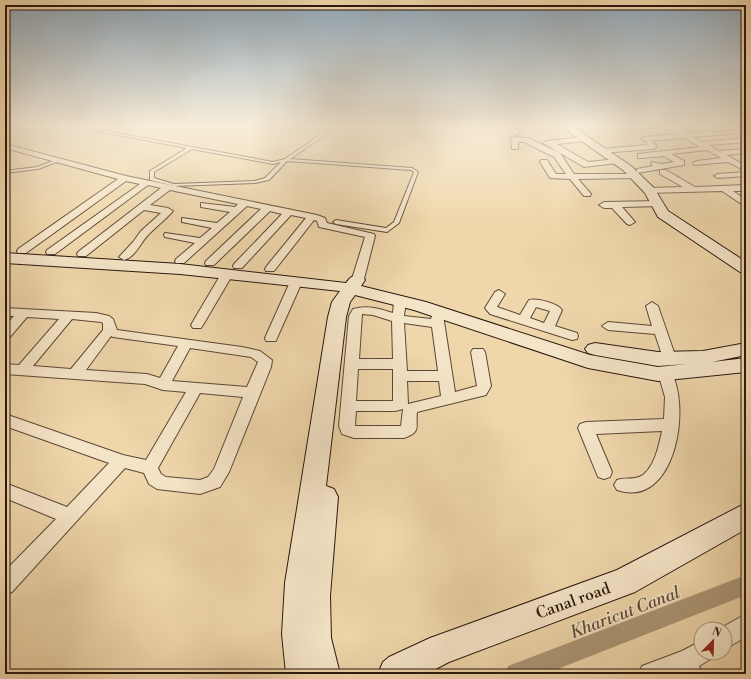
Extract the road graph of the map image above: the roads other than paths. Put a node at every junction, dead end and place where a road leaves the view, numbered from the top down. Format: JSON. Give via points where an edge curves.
{"nodes":[{"id":1,"x":46,"y":158,"type":"edge"},
{"id":2,"x":175,"y":158,"type":"edge"},
{"id":3,"x":243,"y":158,"type":"edge"},
{"id":4,"x":289,"y":158,"type":"edge"},
{"id":5,"x":558,"y":158,"type":"edge"},
{"id":6,"x":575,"y":158,"type":"edge"},
{"id":7,"x":612,"y":158,"type":"edge"},
{"id":8,"x":644,"y":158,"type":"edge"},
{"id":9,"x":672,"y":158,"type":"edge"},
{"id":10,"x":725,"y":158,"type":"edge"},
{"id":11,"x":286,"y":160,"type":"junction"},
{"id":12,"x":729,"y":160,"type":"junction"},
{"id":13,"x":57,"y":161,"type":"junction"},
{"id":14,"x":617,"y":161,"type":"junction"},
{"id":15,"x":544,"y":162,"type":"dead end"},
{"id":16,"x":697,"y":163,"type":"dead end"},
{"id":17,"x":587,"y":165,"type":"junction"},
{"id":18,"x":661,"y":169,"type":"junction"},
{"id":19,"x":746,"y":170,"type":"edge"},
{"id":20,"x":5,"y":172,"type":"edge"},
{"id":21,"x":638,"y":173,"type":"junction"},
{"id":22,"x":746,"y":174,"type":"edge"},
{"id":23,"x":602,"y":175,"type":"dead end"},
{"id":24,"x":718,"y":176,"type":"dead end"},
{"id":25,"x":572,"y":177,"type":"junction"},
{"id":26,"x":125,"y":178,"type":"junction"},
{"id":27,"x":146,"y":183,"type":"junction"},
{"id":28,"x":168,"y":187,"type":"junction"},
{"id":29,"x":746,"y":188,"type":"edge"},
{"id":30,"x":724,"y":189,"type":"junction"},
{"id":31,"x":692,"y":190,"type":"junction"},
{"id":32,"x":650,"y":191,"type":"junction"},
{"id":33,"x":587,"y":194,"type":"dead end"},
{"id":34,"x":658,"y":204,"type":"junction"},
{"id":35,"x":746,"y":204,"type":"edge"},
{"id":36,"x":204,"y":205,"type":"dead end"},
{"id":37,"x":604,"y":205,"type":"dead end"},
{"id":38,"x":615,"y":205,"type":"junction"},
{"id":39,"x":241,"y":206,"type":"junction"},
{"id":40,"x":142,"y":207,"type":"junction"},
{"id":41,"x":268,"y":208,"type":"junction"},
{"id":42,"x":289,"y":212,"type":"junction"},
{"id":43,"x":312,"y":217,"type":"junction"},
{"id":44,"x":185,"y":220,"type":"dead end"},
{"id":45,"x":336,"y":222,"type":"dead end"},
{"id":46,"x":630,"y":222,"type":"dead end"},
{"id":47,"x":219,"y":226,"type":"junction"},
{"id":48,"x":169,"y":235,"type":"dead end"},
{"id":49,"x":202,"y":241,"type":"junction"},
{"id":50,"x":13,"y":250,"type":"edge"},
{"id":51,"x":51,"y":252,"type":"junction"},
{"id":52,"x":82,"y":254,"type":"junction"},
{"id":53,"x":124,"y":257,"type":"junction"},
{"id":54,"x":5,"y":258,"type":"edge"},
{"id":55,"x":180,"y":261,"type":"junction"},
{"id":56,"x":210,"y":263,"type":"junction"},
{"id":57,"x":744,"y":266,"type":"edge"},
{"id":58,"x":270,"y":269,"type":"junction"},
{"id":59,"x":232,"y":270,"type":"junction"},
{"id":60,"x":296,"y":282,"type":"junction"},
{"id":61,"x":359,"y":285,"type":"junction"},
{"id":62,"x":499,"y":294,"type":"dead end"},
{"id":63,"x":400,"y":301,"type":"junction"},
{"id":64,"x":652,"y":306,"type":"dead end"},
{"id":65,"x":5,"y":312,"type":"edge"},
{"id":66,"x":24,"y":313,"type":"junction"},
{"id":67,"x":68,"y":316,"type":"junction"},
{"id":68,"x":438,"y":318,"type":"junction"},
{"id":69,"x":398,"y":319,"type":"junction"},
{"id":70,"x":197,"y":325,"type":"dead end"},
{"id":71,"x":529,"y":325,"type":"junction"},
{"id":72,"x":608,"y":326,"type":"dead end"},
{"id":73,"x":548,"y":328,"type":"junction"},
{"id":74,"x":109,"y":330,"type":"junction"},
{"id":75,"x":660,"y":331,"type":"junction"},
{"id":76,"x":5,"y":334,"type":"edge"},
{"id":77,"x":572,"y":336,"type":"dead end"},
{"id":78,"x":271,"y":338,"type":"dead end"},
{"id":79,"x":186,"y":343,"type":"junction"},
{"id":80,"x":746,"y":349,"type":"edge"},
{"id":81,"x":478,"y":352,"type":"dead end"},
{"id":82,"x":352,"y":364,"type":"junction"},
{"id":83,"x":746,"y":365,"type":"edge"},
{"id":84,"x":667,"y":366,"type":"junction"},
{"id":85,"x":5,"y":369,"type":"edge"},
{"id":86,"x":22,"y":370,"type":"junction"},
{"id":87,"x":401,"y":370,"type":"junction"},
{"id":88,"x":75,"y":374,"type":"junction"},
{"id":89,"x":445,"y":376,"type":"junction"},
{"id":90,"x":163,"y":385,"type":"junction"},
{"id":91,"x":195,"y":389,"type":"junction"},
{"id":92,"x":252,"y":393,"type":"junction"},
{"id":93,"x":449,"y":399,"type":"junction"},
{"id":94,"x":348,"y":406,"type":"junction"},
{"id":95,"x":5,"y":420,"type":"edge"},
{"id":96,"x":671,"y":425,"type":"junction"},
{"id":97,"x":122,"y":461,"type":"junction"},
{"id":98,"x":150,"y":468,"type":"junction"},
{"id":99,"x":604,"y":472,"type":"dead end"},
{"id":100,"x":622,"y":485,"type":"dead end"},
{"id":101,"x":5,"y":490,"type":"edge"},
{"id":102,"x":69,"y":516,"type":"junction"},
{"id":103,"x":746,"y":516,"type":"edge"},
{"id":104,"x":5,"y":585,"type":"edge"},
{"id":105,"x":746,"y":625,"type":"edge"},
{"id":106,"x":733,"y":633,"type":"edge"},
{"id":107,"x":693,"y":657,"type":"edge"},
{"id":108,"x":682,"y":670,"type":"edge"},
{"id":109,"x":303,"y":674,"type":"edge"},
{"id":110,"x":323,"y":674,"type":"edge"},
{"id":111,"x":395,"y":674,"type":"edge"},
{"id":112,"x":650,"y":674,"type":"edge"}],
"edges":[{"from":1,"to":13,"type":"street"},
{"from":2,"to":11,"type":"lane","via":[[152,171],[152,179],[174,185],[255,182],[266,179]]},
{"from":3,"to":11,"type":"lane","via":[[272,163]]},
{"from":4,"to":11,"type":"lane"},
{"from":5,"to":25,"type":"street"},
{"from":6,"to":17,"type":"street"},
{"from":7,"to":14,"type":"street"},
{"from":8,"to":18,"type":"street"},
{"from":9,"to":18,"type":"street","via":[[681,163]]},
{"from":10,"to":12,"type":"street"},
{"from":11,"to":45,"type":"lane","via":[[412,169],[416,172],[396,223],[386,230]]},
{"from":12,"to":16,"type":"street"},
{"from":12,"to":19,"type":"street"},
{"from":13,"to":20,"type":"lane","via":[[38,168]]},
{"from":13,"to":26,"type":"street"},
{"from":14,"to":17,"type":"street"},
{"from":14,"to":21,"type":"street"},
{"from":15,"to":25,"type":"street","via":[[553,176]]},
{"from":17,"to":23,"type":"street","via":[[576,168],[585,175]]},
{"from":18,"to":21,"type":"street"},
{"from":18,"to":31,"type":"street"},
{"from":21,"to":25,"type":"street"},
{"from":21,"to":32,"type":"street"},
{"from":22,"to":24,"type":"street"},
{"from":25,"to":33,"type":"street"},
{"from":26,"to":27,"type":"street"},
{"from":26,"to":50,"type":"street"},
{"from":27,"to":28,"type":"street"},
{"from":27,"to":51,"type":"street"},
{"from":28,"to":39,"type":"street"},
{"from":28,"to":40,"type":"street"},
{"from":29,"to":30,"type":"street"},
{"from":30,"to":31,"type":"street"},
{"from":30,"to":35,"type":"street"},
{"from":31,"to":32,"type":"street"},
{"from":32,"to":34,"type":"street"},
{"from":34,"to":38,"type":"street"},
{"from":34,"to":57,"type":"street","via":[[663,214]]},
{"from":36,"to":39,"type":"street"},
{"from":37,"to":38,"type":"street"},
{"from":38,"to":46,"type":"street"},
{"from":39,"to":41,"type":"street"},
{"from":39,"to":47,"type":"street"},
{"from":40,"to":52,"type":"street"},
{"from":40,"to":53,"type":"street","via":[[168,211],[144,233]]},
{"from":41,"to":42,"type":"street"},
{"from":41,"to":56,"type":"street"},
{"from":42,"to":43,"type":"street"},
{"from":42,"to":59,"type":"street"},
{"from":43,"to":58,"type":"street"},
{"from":43,"to":61,"type":"street","via":[[322,220],[322,225],[329,228],[361,232],[370,236]]},
{"from":44,"to":47,"type":"street"},
{"from":47,"to":49,"type":"street"},
{"from":48,"to":49,"type":"street"},
{"from":49,"to":55,"type":"street"},
{"from":50,"to":51,"type":"street"},
{"from":51,"to":52,"type":"street"},
{"from":52,"to":53,"type":"street"},
{"from":53,"to":55,"type":"street"},
{"from":54,"to":59,"type":"street"},
{"from":55,"to":56,"type":"street"},
{"from":56,"to":59,"type":"street"},
{"from":58,"to":59,"type":"street"},
{"from":58,"to":61,"type":"street","via":[[324,274]]},
{"from":59,"to":60,"type":"street"},
{"from":59,"to":70,"type":"street"},
{"from":60,"to":61,"type":"street"},
{"from":60,"to":78,"type":"street"},
{"from":61,"to":63,"type":"street"},
{"from":61,"to":71,"type":"street","via":[[430,296]]},
{"from":61,"to":109,"type":"street","via":[[341,302],[336,317],[300,583],[298,634]]},
{"from":61,"to":110,"type":"street","via":[[343,349],[315,596],[315,638]]},
{"from":62,"to":71,"type":"street","via":[[492,310]]},
{"from":63,"to":68,"type":"street"},
{"from":63,"to":69,"type":"street"},
{"from":64,"to":75,"type":"street"},
{"from":65,"to":66,"type":"street"},
{"from":66,"to":67,"type":"street"},
{"from":66,"to":76,"type":"street"},
{"from":67,"to":74,"type":"street","via":[[105,319],[110,322]]},
{"from":67,"to":86,"type":"street"},
{"from":68,"to":69,"type":"street"},
{"from":68,"to":84,"type":"street","via":[[588,361],[658,374]]},
{"from":68,"to":89,"type":"street"},
{"from":69,"to":82,"type":"street","via":[[370,310],[357,312]]},
{"from":69,"to":87,"type":"street"},
{"from":71,"to":73,"type":"street"},
{"from":71,"to":73,"type":"street","via":[[532,304],[545,300],[556,310]]},
{"from":71,"to":84,"type":"street","via":[[598,350],[658,359]]},
{"from":72,"to":75,"type":"street"},
{"from":73,"to":77,"type":"street"},
{"from":74,"to":79,"type":"street","via":[[113,333]]},
{"from":74,"to":88,"type":"street"},
{"from":75,"to":84,"type":"street"},
{"from":79,"to":90,"type":"street"},
{"from":79,"to":92,"type":"street","via":[[242,350],[265,360]]},
{"from":80,"to":84,"type":"street"},
{"from":81,"to":93,"type":"street","via":[[483,389]]},
{"from":82,"to":87,"type":"street"},
{"from":82,"to":94,"type":"street"},
{"from":83,"to":84,"type":"street"},
{"from":84,"to":96,"type":"street","via":[[672,397]]},
{"from":85,"to":86,"type":"street"},
{"from":86,"to":88,"type":"street"},
{"from":87,"to":89,"type":"street"},
{"from":87,"to":94,"type":"street","via":[[401,404]]},
{"from":88,"to":90,"type":"street","via":[[146,379]]},
{"from":89,"to":93,"type":"street"},
{"from":90,"to":91,"type":"street"},
{"from":91,"to":92,"type":"street"},
{"from":91,"to":98,"type":"street"},
{"from":92,"to":98,"type":"street","via":[[214,482],[200,487],[162,484],[155,479]]},
{"from":93,"to":94,"type":"street","via":[[412,408],[409,411],[409,430],[404,432],[348,430]]},
{"from":95,"to":97,"type":"street"},
{"from":96,"to":99,"type":"street","via":[[586,428]]},
{"from":96,"to":100,"type":"street","via":[[664,456],[651,478],[644,483]]},
{"from":97,"to":98,"type":"street"},
{"from":97,"to":102,"type":"street"},
{"from":101,"to":102,"type":"street"},
{"from":102,"to":104,"type":"street"},
{"from":103,"to":111,"type":"street","name":"Canal road","via":[[625,582],[441,649]]},
{"from":105,"to":106,"type":"street"},
{"from":107,"to":108,"type":"street"},
{"from":108,"to":112,"type":"street"}]}
